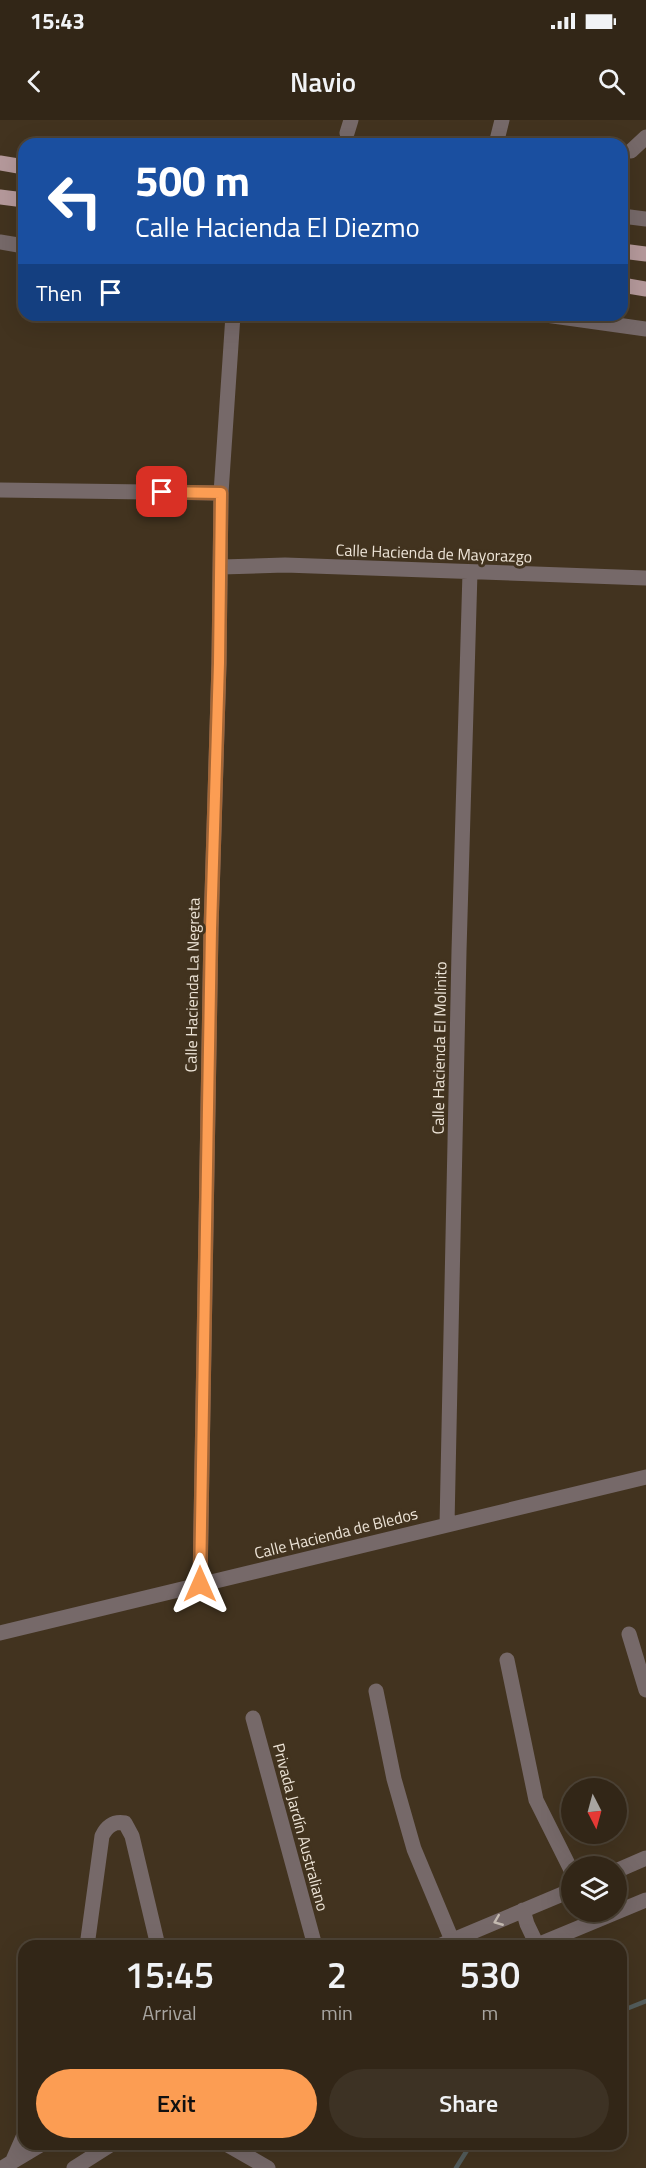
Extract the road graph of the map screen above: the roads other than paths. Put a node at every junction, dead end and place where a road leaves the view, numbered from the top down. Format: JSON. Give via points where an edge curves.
{"nodes":[{"id":1,"x":502,"y":120,"type":"edge"},
{"id":2,"x":646,"y":137,"type":"edge"},
{"id":3,"x":498,"y":138,"type":"edge"},
{"id":4,"x":631,"y":151,"type":"dead end"},
{"id":5,"x":0,"y":163,"type":"edge"},
{"id":6,"x":18,"y":166,"type":"edge"},
{"id":7,"x":0,"y":197,"type":"edge"},
{"id":8,"x":18,"y":199,"type":"edge"},
{"id":9,"x":628,"y":217,"type":"edge"},
{"id":10,"x":646,"y":219,"type":"edge"},
{"id":11,"x":0,"y":242,"type":"edge"},
{"id":12,"x":18,"y":245,"type":"edge"},
{"id":13,"x":628,"y":251,"type":"edge"},
{"id":14,"x":646,"y":254,"type":"edge"},
{"id":15,"x":628,"y":286,"type":"edge"},
{"id":16,"x":646,"y":289,"type":"edge"},
{"id":17,"x":233,"y":321,"type":"edge"},
{"id":18,"x":589,"y":321,"type":"edge"},
{"id":19,"x":646,"y":329,"type":"edge"},
{"id":20,"x":0,"y":490,"type":"edge"},
{"id":21,"x":221,"y":493,"type":"junction"},
{"id":22,"x":221,"y":567,"type":"junction"},
{"id":23,"x":470,"y":572,"type":"junction"},
{"id":24,"x":646,"y":578,"type":"edge"},
{"id":25,"x":646,"y":1477,"type":"edge"},
{"id":26,"x":447,"y":1525,"type":"junction"},
{"id":27,"x":200,"y":1584,"type":"junction"},
{"id":28,"x":0,"y":1633,"type":"edge"},
{"id":29,"x":629,"y":1634,"type":"dead end"},
{"id":30,"x":507,"y":1660,"type":"dead end"},
{"id":31,"x":646,"y":1690,"type":"edge"},
{"id":32,"x":376,"y":1691,"type":"dead end"},
{"id":33,"x":252,"y":1718,"type":"dead end"},
{"id":34,"x":564,"y":1856,"type":"edge"},
{"id":35,"x":646,"y":1858,"type":"edge"},
{"id":36,"x":627,"y":1866,"type":"edge"},
{"id":37,"x":561,"y":1894,"type":"edge"},
{"id":38,"x":646,"y":1900,"type":"edge"},
{"id":39,"x":627,"y":1906,"type":"edge"},
{"id":40,"x":523,"y":1910,"type":"junction"},
{"id":41,"x":579,"y":1922,"type":"edge"},
{"id":42,"x":88,"y":1940,"type":"edge"},
{"id":43,"x":158,"y":1940,"type":"edge"},
{"id":44,"x":313,"y":1940,"type":"edge"},
{"id":45,"x":444,"y":1940,"type":"edge"},
{"id":46,"x":452,"y":1940,"type":"edge"},
{"id":47,"x":534,"y":1940,"type":"edge"},
{"id":48,"x":545,"y":1940,"type":"edge"},
{"id":49,"x":18,"y":2146,"type":"edge"},
{"id":50,"x":32,"y":2150,"type":"edge"},
{"id":51,"x":102,"y":2150,"type":"edge"},
{"id":52,"x":236,"y":2150,"type":"edge"},
{"id":53,"x":8,"y":2164,"type":"edge"},
{"id":54,"x":74,"y":2168,"type":"edge"},
{"id":55,"x":268,"y":2168,"type":"edge"}],
"edges":[{"from":1,"to":3,"type":"street"},
{"from":2,"to":4,"type":"street"},
{"from":5,"to":6,"type":"main road"},
{"from":7,"to":8,"type":"main road"},
{"from":9,"to":10,"type":"street"},
{"from":11,"to":12,"type":"street"},
{"from":13,"to":14,"type":"main road"},
{"from":15,"to":16,"type":"main road"},
{"from":17,"to":21,"type":"street","name":"Calle Hacienda La Negreta"},
{"from":18,"to":19,"type":"street"},
{"from":20,"to":21,"type":"street"},
{"from":21,"to":22,"type":"street","name":"Calle Hacienda La Negreta"},
{"from":22,"to":23,"type":"street","name":"Calle Hacienda de Mayorazgo"},
{"from":22,"to":27,"type":"street","name":"Calle Hacienda La Negreta"},
{"from":23,"to":24,"type":"street","name":"Calle Hacienda de Mayorazgo"},
{"from":23,"to":26,"type":"street","name":"Calle Hacienda El Molinito"},
{"from":25,"to":26,"type":"street","name":"Calle Hacienda de Bledos"},
{"from":26,"to":27,"type":"street","name":"Calle Hacienda de Bledos"},
{"from":27,"to":28,"type":"street","name":"Calle Hacienda de Bledos"},
{"from":29,"to":31,"type":"street"},
{"from":30,"to":34,"type":"street","via":[[536,1800]]},
{"from":32,"to":45,"type":"street","via":[[394,1779]]},
{"from":33,"to":44,"type":"street","name":"Privada Jardín Australiano"},
{"from":35,"to":36,"type":"street"},
{"from":37,"to":40,"type":"street"},
{"from":38,"to":39,"type":"street"},
{"from":40,"to":46,"type":"street","one_way":true},
{"from":40,"to":47,"type":"street"},
{"from":41,"to":48,"type":"street"},
{"from":42,"to":43,"type":"street","via":[[102,1836],[109,1826],[120,1822],[125,1823],[132,1836]]},
{"from":49,"to":53,"type":"street"},
{"from":50,"to":53,"type":"street"},
{"from":51,"to":54,"type":"street"},
{"from":52,"to":55,"type":"street"}]}
